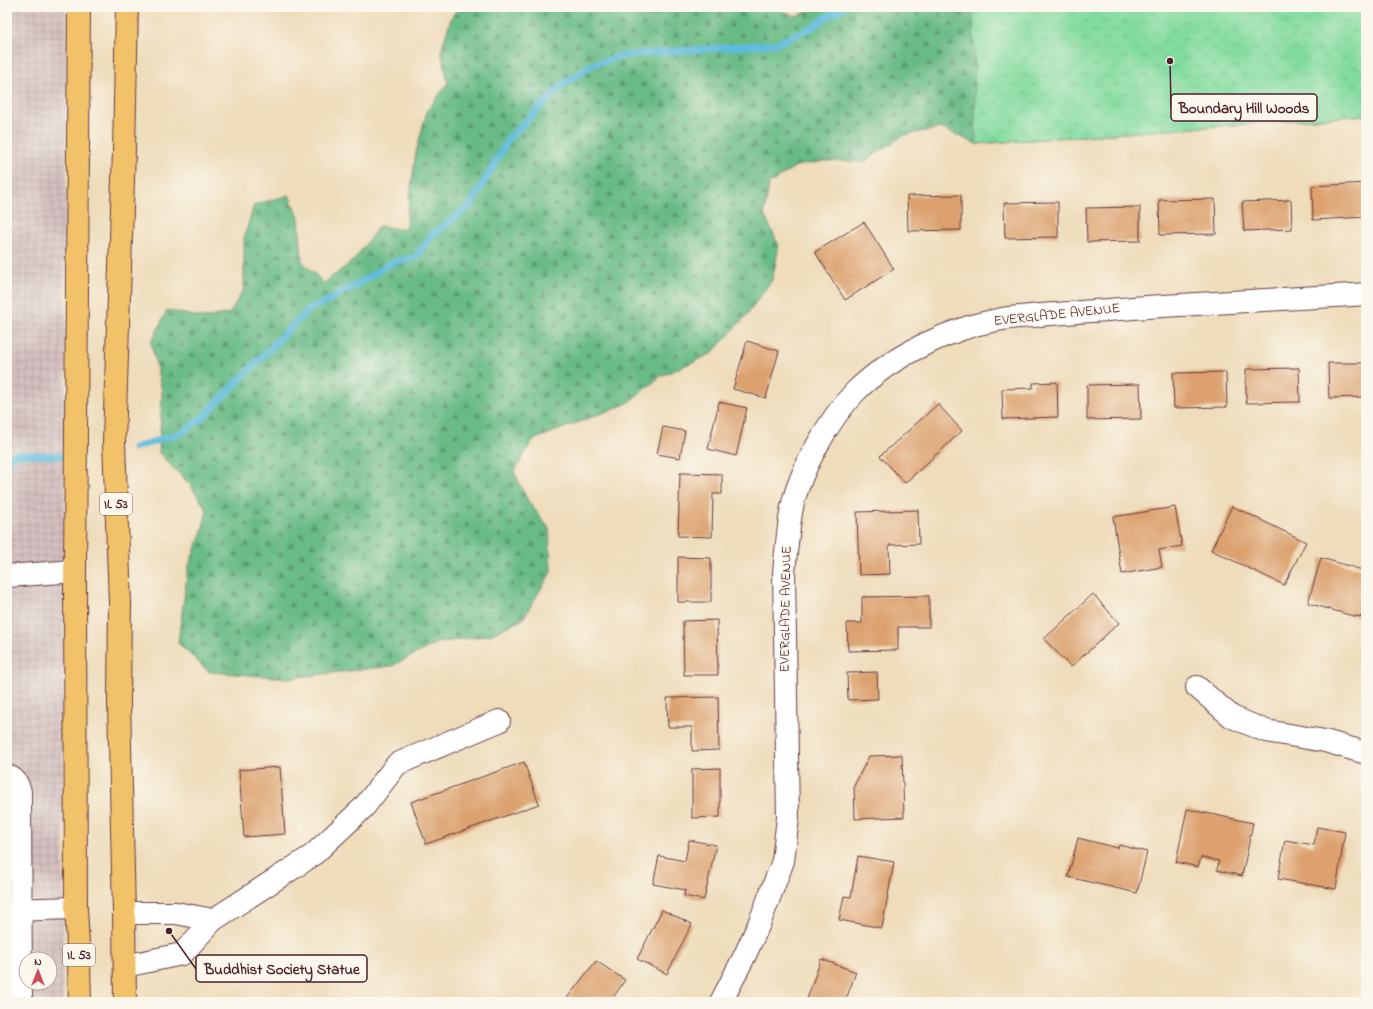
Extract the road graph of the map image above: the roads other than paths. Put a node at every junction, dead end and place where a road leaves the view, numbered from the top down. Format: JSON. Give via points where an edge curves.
{"nodes":[{"id":1,"x":79,"y":7,"type":"edge"},
{"id":2,"x":127,"y":7,"type":"edge"},
{"id":3,"x":1366,"y":294,"type":"edge"},
{"id":4,"x":75,"y":571,"type":"junction"},
{"id":5,"x":7,"y":576,"type":"edge"},
{"id":6,"x":1197,"y":687,"type":"dead end"},
{"id":7,"x":499,"y":721,"type":"dead end"},
{"id":8,"x":1366,"y":753,"type":"edge"},
{"id":9,"x":7,"y":776,"type":"edge"},
{"id":10,"x":76,"y":908,"type":"junction"},
{"id":11,"x":14,"y":910,"type":"edge"},
{"id":12,"x":124,"y":913,"type":"junction"},
{"id":13,"x":213,"y":920,"type":"junction"},
{"id":14,"x":125,"y":966,"type":"junction"},
{"id":15,"x":21,"y":1002,"type":"edge"},
{"id":16,"x":80,"y":1002,"type":"edge"},
{"id":17,"x":125,"y":1002,"type":"edge"},
{"id":18,"x":721,"y":1002,"type":"edge"}],
"edges":[{"from":1,"to":4,"type":"main road","number":"IL 53"},
{"from":2,"to":12,"type":"main road","number":"IL 53","via":[[114,442],[120,604],[119,702]]},
{"from":3,"to":18,"type":"street","name":"EVERGLADE AVENUE","via":[[998,319],[960,329],[936,339],[882,370],[855,393],[836,416],[811,456],[793,506],[784,573],[788,817],[783,861],[759,924]]},
{"from":4,"to":5,"type":"street"},
{"from":4,"to":10,"type":"main road","number":"IL 53"},
{"from":6,"to":8,"type":"street","via":[[1239,720],[1266,730],[1325,740]]},
{"from":7,"to":13,"type":"street","via":[[397,764],[364,807],[313,855]]},
{"from":9,"to":11,"type":"street","via":[[17,782],[20,792]]},
{"from":10,"to":11,"type":"street"},
{"from":10,"to":16,"type":"main road","number":"IL 53"},
{"from":11,"to":15,"type":"street"},
{"from":12,"to":13,"type":"street","via":[[176,913]]},
{"from":12,"to":14,"type":"main road","number":"IL 53"},
{"from":13,"to":14,"type":"street","via":[[182,954]]},
{"from":14,"to":17,"type":"main road","number":"IL 53"}]}
